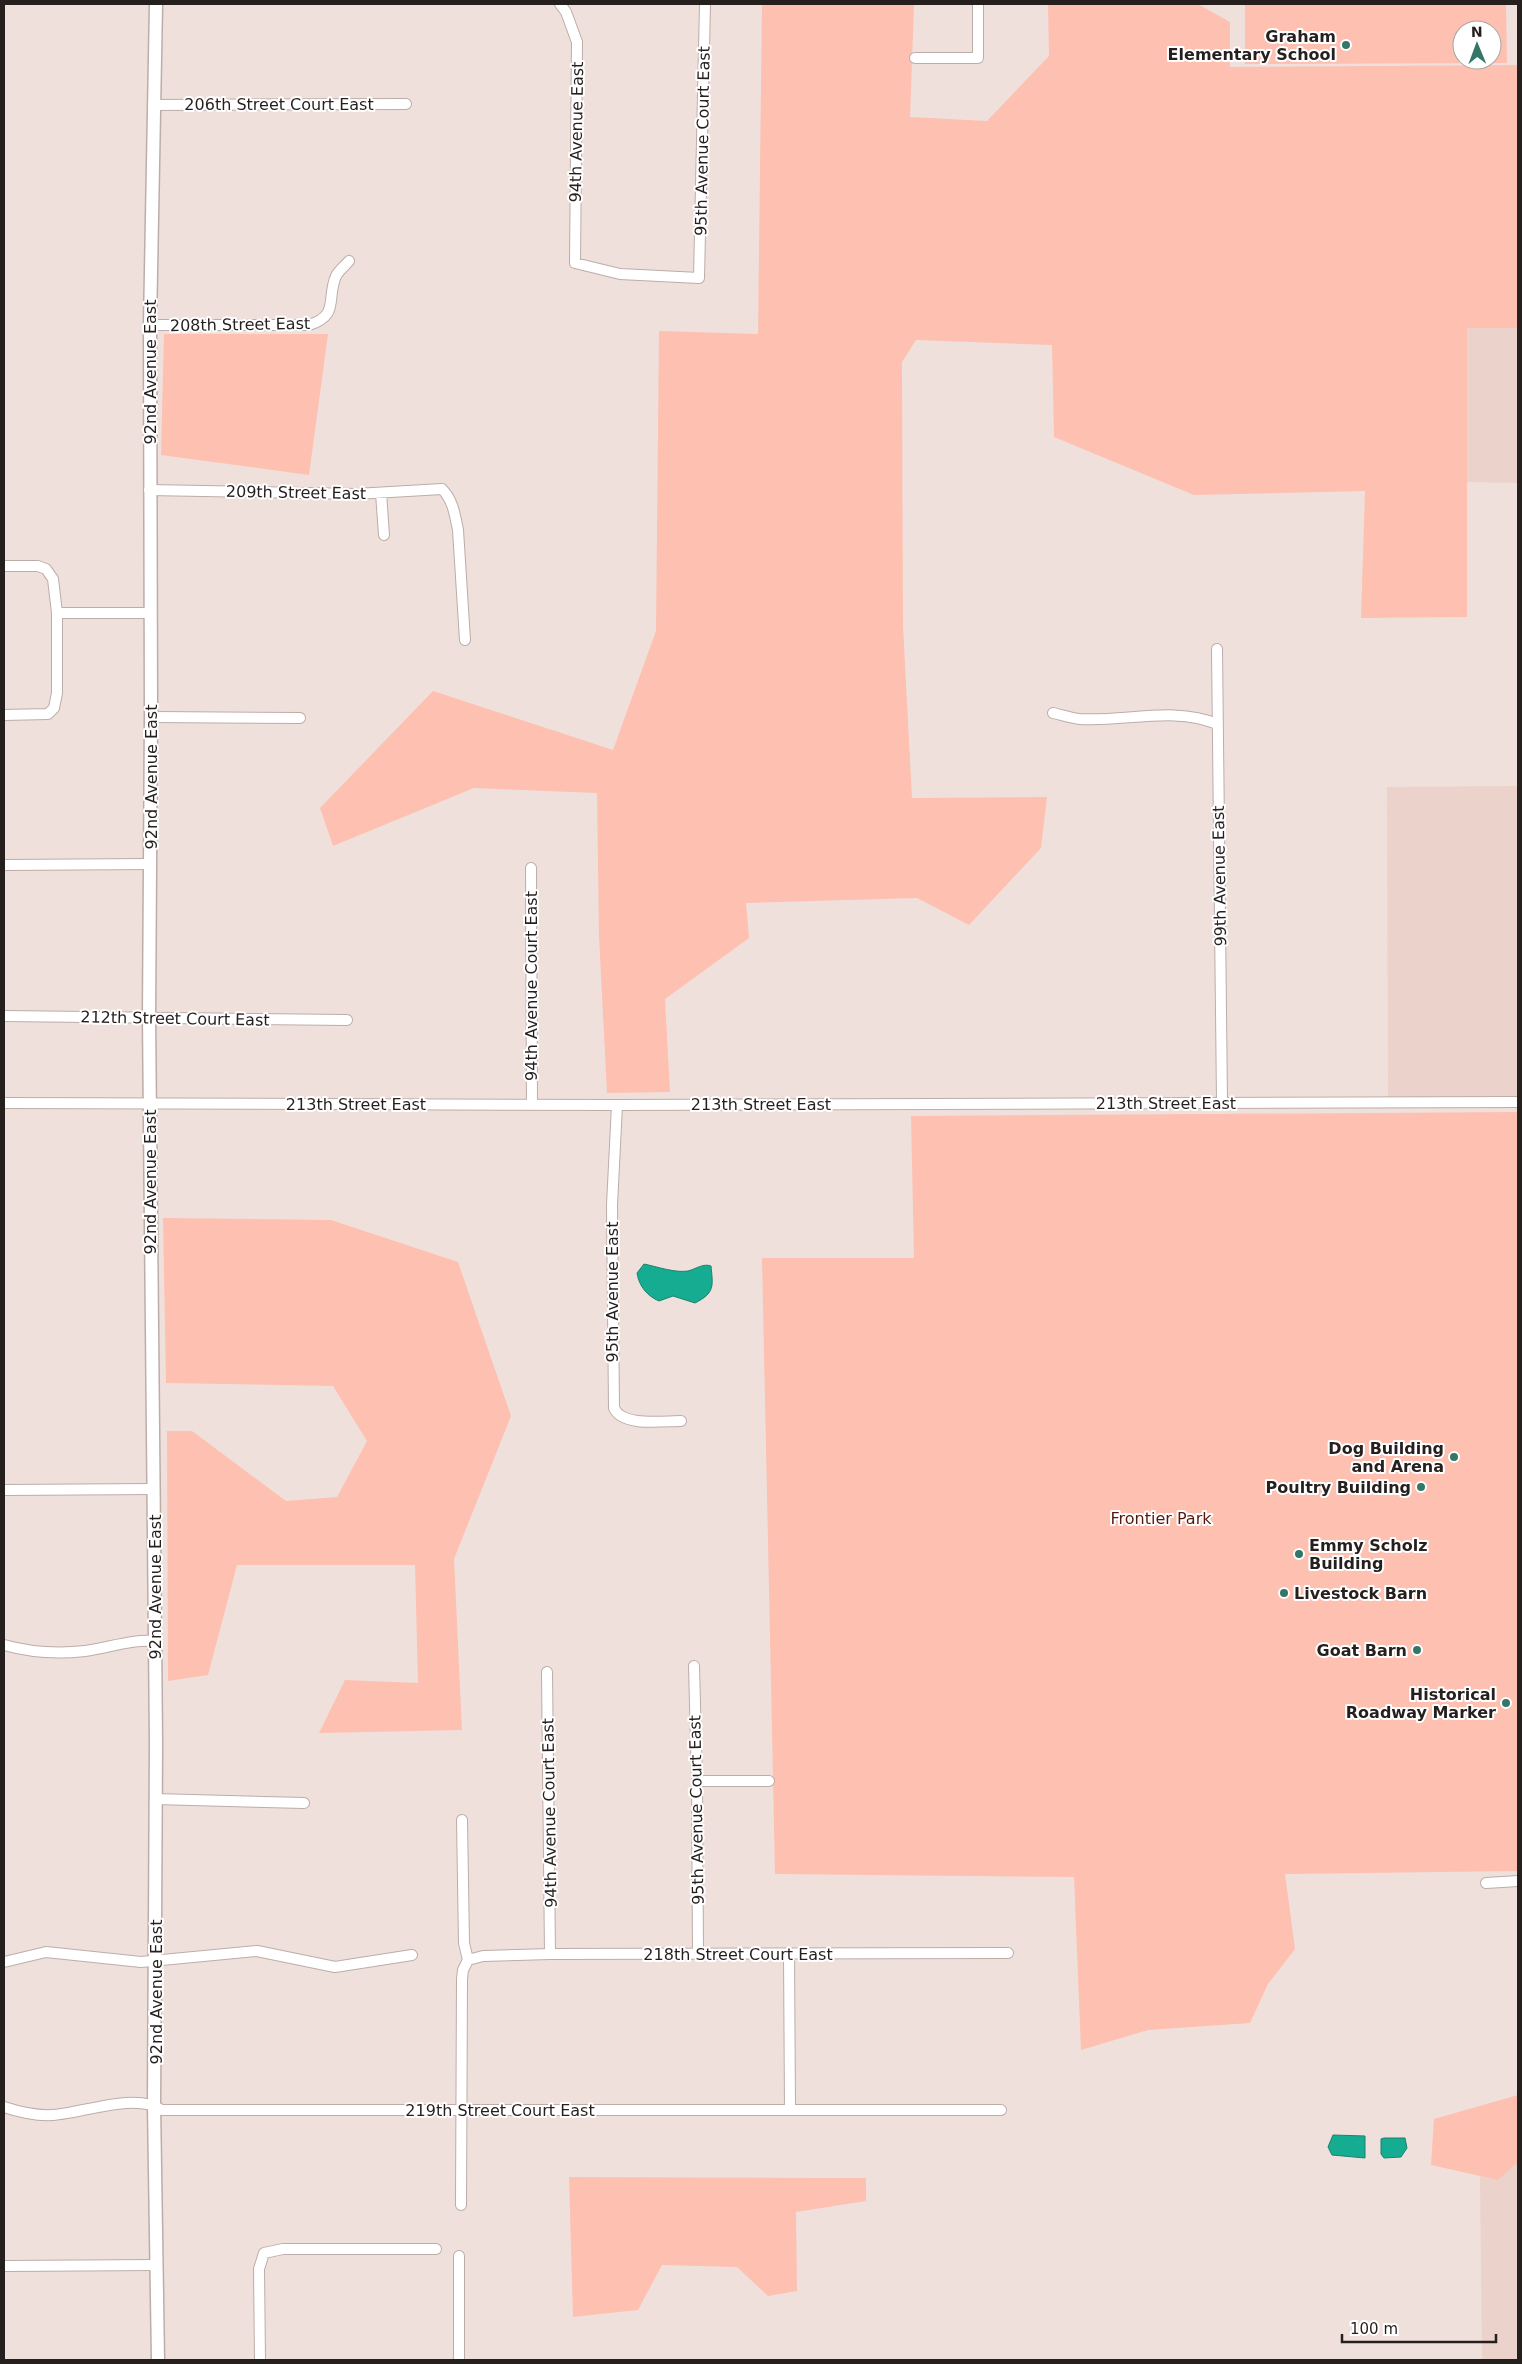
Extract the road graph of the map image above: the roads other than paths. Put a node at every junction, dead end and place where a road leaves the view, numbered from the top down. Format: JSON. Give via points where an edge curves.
{"nodes":[{"id":1,"x":156,"y":4,"type":"edge"},
{"id":2,"x":560,"y":4,"type":"edge"},
{"id":3,"x":705,"y":4,"type":"edge"},
{"id":4,"x":978,"y":4,"type":"edge"},
{"id":5,"x":915,"y":58,"type":"dead end"},
{"id":6,"x":406,"y":104,"type":"dead end"},
{"id":7,"x":153,"y":105,"type":"junction"},
{"id":8,"x":349,"y":261,"type":"dead end"},
{"id":9,"x":699,"y":278,"type":"joint"},
{"id":10,"x":150,"y":325,"type":"junction"},
{"id":11,"x":149,"y":490,"type":"junction"},
{"id":12,"x":382,"y":492,"type":"junction"},
{"id":13,"x":384,"y":536,"type":"dead end"},
{"id":14,"x":4,"y":566,"type":"edge"},
{"id":15,"x":57,"y":613,"type":"junction"},
{"id":16,"x":151,"y":613,"type":"junction"},
{"id":17,"x":465,"y":640,"type":"dead end"},
{"id":18,"x":1217,"y":649,"type":"dead end"},
{"id":19,"x":1053,"y":713,"type":"dead end"},
{"id":20,"x":4,"y":715,"type":"edge"},
{"id":21,"x":151,"y":717,"type":"junction"},
{"id":22,"x":300,"y":718,"type":"dead end"},
{"id":23,"x":1218,"y":724,"type":"junction"},
{"id":24,"x":150,"y":864,"type":"junction"},
{"id":25,"x":4,"y":865,"type":"edge"},
{"id":26,"x":531,"y":868,"type":"dead end"},
{"id":27,"x":4,"y":1016,"type":"edge"},
{"id":28,"x":149,"y":1017,"type":"junction"},
{"id":29,"x":346,"y":1020,"type":"dead end"},
{"id":30,"x":1222,"y":1102,"type":"junction"},
{"id":31,"x":1518,"y":1102,"type":"edge"},
{"id":32,"x":4,"y":1103,"type":"edge"},
{"id":33,"x":150,"y":1103,"type":"junction"},
{"id":34,"x":532,"y":1104,"type":"junction"},
{"id":35,"x":617,"y":1105,"type":"junction"},
{"id":36,"x":681,"y":1421,"type":"dead end"},
{"id":37,"x":154,"y":1489,"type":"junction"},
{"id":38,"x":4,"y":1490,"type":"edge"},
{"id":39,"x":155,"y":1641,"type":"junction"},
{"id":40,"x":4,"y":1645,"type":"edge"},
{"id":41,"x":694,"y":1666,"type":"dead end"},
{"id":42,"x":547,"y":1672,"type":"dead end"},
{"id":43,"x":697,"y":1781,"type":"junction"},
{"id":44,"x":768,"y":1781,"type":"dead end"},
{"id":45,"x":155,"y":1799,"type":"junction"},
{"id":46,"x":304,"y":1803,"type":"dead end"},
{"id":47,"x":462,"y":1820,"type":"dead end"},
{"id":48,"x":1518,"y":1881,"type":"edge"},
{"id":49,"x":1486,"y":1883,"type":"dead end"},
{"id":50,"x":1008,"y":1953,"type":"dead end"},
{"id":51,"x":550,"y":1954,"type":"junction"},
{"id":52,"x":698,"y":1954,"type":"junction"},
{"id":53,"x":789,"y":1954,"type":"junction"},
{"id":54,"x":412,"y":1955,"type":"dead end"},
{"id":55,"x":157,"y":1960,"type":"junction"},
{"id":56,"x":468,"y":1960,"type":"junction"},
{"id":57,"x":4,"y":1962,"type":"edge"},
{"id":58,"x":154,"y":2105,"type":"junction"},
{"id":59,"x":4,"y":2106,"type":"edge"},
{"id":60,"x":790,"y":2108,"type":"junction"},
{"id":61,"x":461,"y":2110,"type":"junction"},
{"id":62,"x":1000,"y":2110,"type":"dead end"},
{"id":63,"x":461,"y":2205,"type":"dead end"},
{"id":64,"x":436,"y":2249,"type":"dead end"},
{"id":65,"x":459,"y":2256,"type":"dead end"},
{"id":66,"x":157,"y":2264,"type":"junction"},
{"id":67,"x":4,"y":2266,"type":"edge"},
{"id":68,"x":158,"y":2360,"type":"edge"},
{"id":69,"x":260,"y":2360,"type":"edge"},
{"id":70,"x":459,"y":2360,"type":"edge"}],
"edges":[{"from":1,"to":7,"type":"street","name":"92nd Avenue East"},
{"from":2,"to":9,"type":"street","name":"94th Avenue East","via":[[577,42],[575,263],[620,274]]},
{"from":3,"to":9,"type":"street","name":"95th Avenue Court East"},
{"from":4,"to":5,"type":"street","via":[[978,58]]},
{"from":6,"to":7,"type":"street","name":"206th Street Court East"},
{"from":7,"to":10,"type":"street","name":"92nd Avenue East"},
{"from":8,"to":10,"type":"street","name":"208th Street East","via":[[336,276],[331,306],[320,322],[309,325]]},
{"from":10,"to":11,"type":"street","name":"92nd Avenue East"},
{"from":11,"to":12,"type":"street","name":"209th Street East"},
{"from":11,"to":16,"type":"street","name":"92nd Avenue East"},
{"from":12,"to":13,"type":"street"},
{"from":12,"to":17,"type":"street","name":"209th Street East","via":[[442,489],[446,494],[455,512],[458,530]]},
{"from":14,"to":15,"type":"street","via":[[46,569],[54,579]]},
{"from":15,"to":16,"type":"street"},
{"from":15,"to":20,"type":"street","via":[[56,703],[51,712]]},
{"from":16,"to":21,"type":"street","name":"92nd Avenue East"},
{"from":18,"to":23,"type":"street","name":"99th Avenue East"},
{"from":19,"to":23,"type":"street","via":[[1078,719],[1183,716],[1203,718]]},
{"from":21,"to":22,"type":"street"},
{"from":21,"to":24,"type":"street","name":"92nd Avenue East"},
{"from":23,"to":30,"type":"street","name":"99th Avenue East"},
{"from":24,"to":25,"type":"street"},
{"from":24,"to":28,"type":"street","name":"92nd Avenue East"},
{"from":26,"to":34,"type":"street","name":"94th Avenue Court East"},
{"from":27,"to":28,"type":"street","name":"212th Street Court East"},
{"from":28,"to":29,"type":"street","name":"212th Street Court East"},
{"from":28,"to":33,"type":"street","name":"92nd Avenue East"},
{"from":30,"to":31,"type":"street","name":"213th Street East"},
{"from":30,"to":35,"type":"street","name":"213th Street East"},
{"from":32,"to":33,"type":"street","name":"213th Street East"},
{"from":33,"to":34,"type":"street","name":"213th Street East"},
{"from":33,"to":37,"type":"street","name":"92nd Avenue East"},
{"from":34,"to":35,"type":"street","name":"213th Street East"},
{"from":35,"to":36,"type":"street","name":"95th Avenue East","via":[[612,1205],[614,1408],[628,1420]]},
{"from":37,"to":38,"type":"street"},
{"from":37,"to":39,"type":"street","name":"92nd Avenue East"},
{"from":39,"to":40,"type":"street","via":[[62,1652]]},
{"from":39,"to":45,"type":"street","name":"92nd Avenue East"},
{"from":41,"to":43,"type":"street","name":"95th Avenue Court East"},
{"from":42,"to":51,"type":"street","name":"94th Avenue Court East"},
{"from":43,"to":44,"type":"street"},
{"from":43,"to":52,"type":"street","name":"95th Avenue Court East"},
{"from":45,"to":46,"type":"street"},
{"from":45,"to":55,"type":"street","name":"92nd Avenue East"},
{"from":47,"to":56,"type":"street","via":[[464,1943]]},
{"from":48,"to":49,"type":"street"},
{"from":50,"to":53,"type":"street","name":"218th Street Court East"},
{"from":51,"to":52,"type":"street","name":"218th Street Court East"},
{"from":51,"to":56,"type":"street","name":"218th Street Court East","via":[[483,1956]]},
{"from":52,"to":53,"type":"street","name":"218th Street Court East"},
{"from":53,"to":60,"type":"street"},
{"from":54,"to":55,"type":"street","via":[[335,1967],[257,1951],[185,1960]]},
{"from":55,"to":57,"type":"street","via":[[141,1962],[46,1952]]},
{"from":55,"to":58,"type":"street","name":"92nd Avenue East"},
{"from":56,"to":61,"type":"street","via":[[462,1979]]},
{"from":58,"to":59,"type":"street","name":"219th Street Court East","via":[[120,2104],[51,2115],[21,2112]]},
{"from":58,"to":61,"type":"street","name":"219th Street Court East","via":[[162,2110]]},
{"from":58,"to":66,"type":"street","name":"92nd Avenue East"},
{"from":60,"to":61,"type":"street","name":"219th Street Court East"},
{"from":60,"to":62,"type":"street","name":"219th Street Court East"},
{"from":61,"to":63,"type":"street"},
{"from":64,"to":69,"type":"street","via":[[283,2249],[264,2253],[259,2269]]},
{"from":65,"to":70,"type":"street"},
{"from":66,"to":67,"type":"street"},
{"from":66,"to":68,"type":"street","name":"92nd Avenue East"}]}
